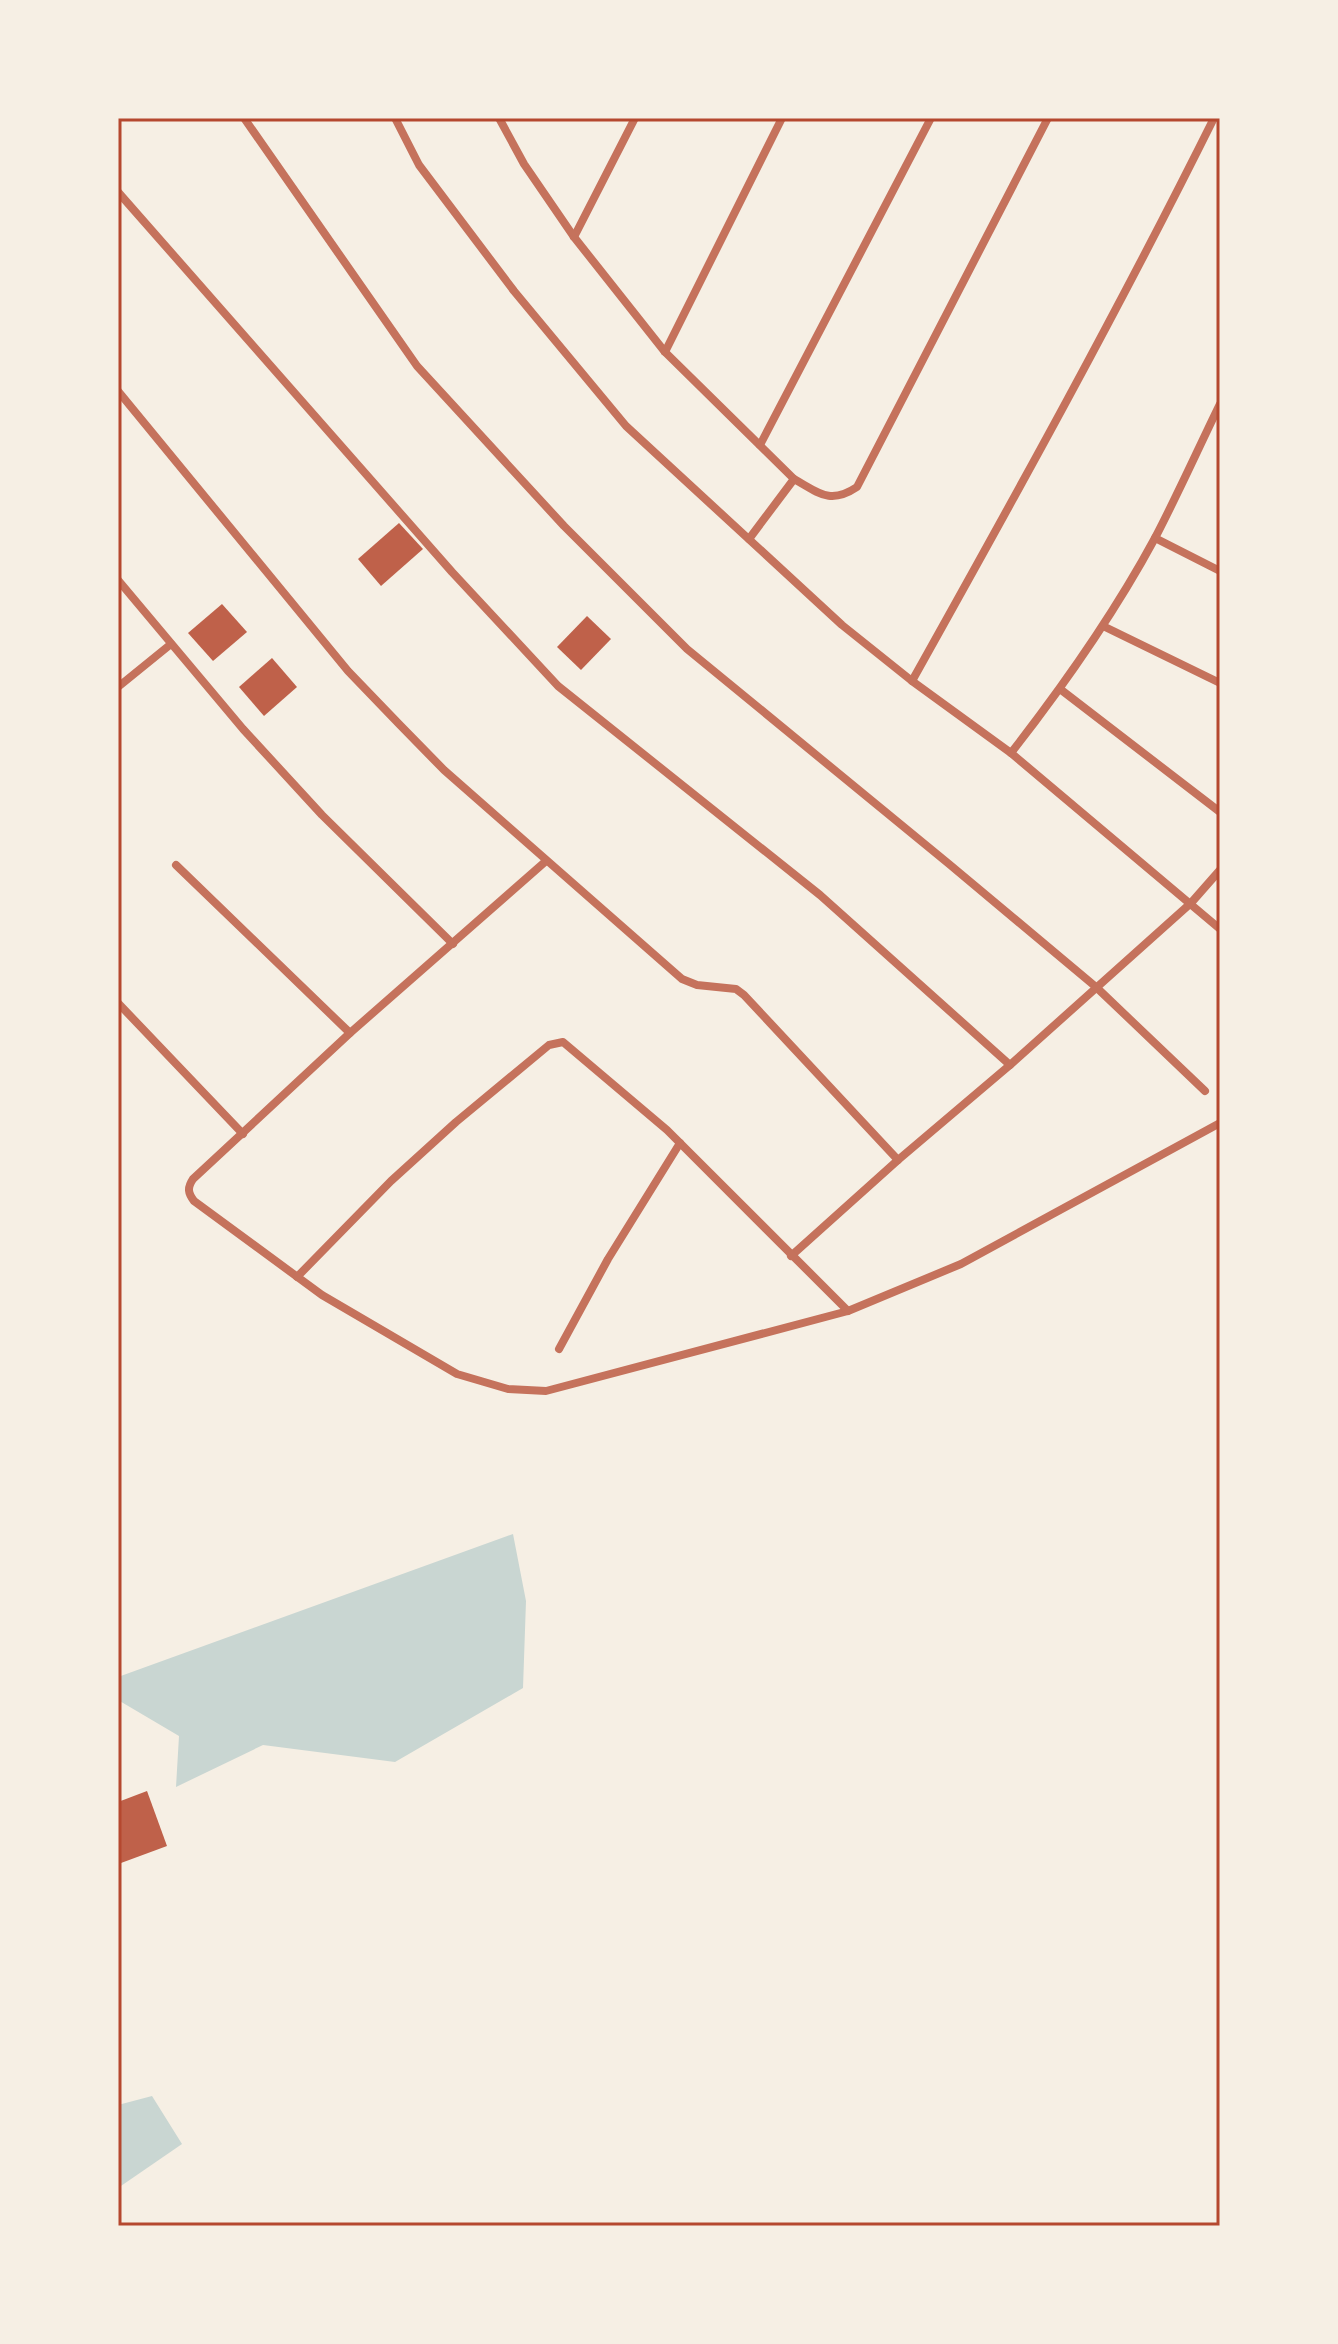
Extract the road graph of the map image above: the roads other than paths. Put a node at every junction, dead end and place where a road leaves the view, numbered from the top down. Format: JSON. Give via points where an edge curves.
{"nodes":[{"id":1,"x":244,"y":118,"type":"edge"},
{"id":2,"x":395,"y":118,"type":"edge"},
{"id":3,"x":499,"y":118,"type":"edge"},
{"id":4,"x":635,"y":118,"type":"edge"},
{"id":5,"x":782,"y":118,"type":"edge"},
{"id":6,"x":931,"y":118,"type":"edge"},
{"id":7,"x":1048,"y":118,"type":"edge"},
{"id":8,"x":1214,"y":118,"type":"edge"},
{"id":9,"x":118,"y":192,"type":"edge"},
{"id":10,"x":574,"y":237,"type":"junction"},
{"id":11,"x":665,"y":352,"type":"junction"},
{"id":12,"x":118,"y":391,"type":"edge"},
{"id":13,"x":1220,"y":404,"type":"edge"},
{"id":14,"x":760,"y":445,"type":"junction"},
{"id":15,"x":794,"y":479,"type":"junction"},
{"id":16,"x":1155,"y":538,"type":"junction"},
{"id":17,"x":749,"y":539,"type":"junction"},
{"id":18,"x":1220,"y":571,"type":"edge"},
{"id":19,"x":118,"y":580,"type":"edge"},
{"id":20,"x":1103,"y":626,"type":"junction"},
{"id":21,"x":171,"y":644,"type":"junction"},
{"id":22,"x":912,"y":681,"type":"junction"},
{"id":23,"x":1220,"y":683,"type":"edge"},
{"id":24,"x":118,"y":687,"type":"edge"},
{"id":25,"x":1060,"y":689,"type":"junction"},
{"id":26,"x":1011,"y":753,"type":"junction"},
{"id":27,"x":1220,"y":812,"type":"edge"},
{"id":28,"x":546,"y":861,"type":"junction"},
{"id":29,"x":176,"y":865,"type":"dead end"},
{"id":30,"x":1220,"y":870,"type":"edge"},
{"id":31,"x":1191,"y":903,"type":"junction"},
{"id":32,"x":1220,"y":929,"type":"edge"},
{"id":33,"x":453,"y":944,"type":"junction"},
{"id":34,"x":1096,"y":987,"type":"junction"},
{"id":35,"x":118,"y":1003,"type":"edge"},
{"id":36,"x":350,"y":1033,"type":"junction"},
{"id":37,"x":1010,"y":1065,"type":"junction"},
{"id":38,"x":1205,"y":1091,"type":"dead end"},
{"id":39,"x":1220,"y":1123,"type":"edge"},
{"id":40,"x":243,"y":1134,"type":"junction"},
{"id":41,"x":680,"y":1143,"type":"junction"},
{"id":42,"x":898,"y":1160,"type":"junction"},
{"id":43,"x":791,"y":1256,"type":"junction"},
{"id":44,"x":297,"y":1277,"type":"junction"},
{"id":45,"x":848,"y":1311,"type":"junction"},
{"id":46,"x":559,"y":1349,"type":"dead end"}],
"edges":[{"from":1,"to":34,"type":"street","via":[[417,366],[564,526],[687,649]]},
{"from":2,"to":17,"type":"street","via":[[419,165],[626,426]]},
{"from":3,"to":10,"type":"street"},
{"from":4,"to":10,"type":"street"},
{"from":5,"to":11,"type":"street"},
{"from":6,"to":14,"type":"street"},
{"from":7,"to":15,"type":"street","via":[[857,487],[828,498]]},
{"from":8,"to":22,"type":"street","via":[[1045,443]]},
{"from":9,"to":37,"type":"street","via":[[558,686],[820,895]]},
{"from":10,"to":11,"type":"street"},
{"from":11,"to":14,"type":"street"},
{"from":12,"to":28,"type":"street","via":[[348,671],[444,770]]},
{"from":13,"to":16,"type":"street"},
{"from":14,"to":15,"type":"street"},
{"from":15,"to":17,"type":"street"},
{"from":16,"to":18,"type":"street"},
{"from":16,"to":20,"type":"street"},
{"from":17,"to":22,"type":"street"},
{"from":19,"to":21,"type":"street"},
{"from":20,"to":23,"type":"street"},
{"from":20,"to":25,"type":"street"},
{"from":21,"to":24,"type":"street"},
{"from":21,"to":33,"type":"street","via":[[322,815]]},
{"from":22,"to":26,"type":"street"},
{"from":25,"to":26,"type":"street"},
{"from":25,"to":27,"type":"street"},
{"from":26,"to":31,"type":"street"},
{"from":28,"to":33,"type":"street"},
{"from":28,"to":42,"type":"street","via":[[682,979],[744,995]]},
{"from":29,"to":36,"type":"street"},
{"from":30,"to":31,"type":"street"},
{"from":31,"to":32,"type":"street"},
{"from":31,"to":34,"type":"street"},
{"from":33,"to":36,"type":"street"},
{"from":34,"to":37,"type":"street"},
{"from":34,"to":38,"type":"street"},
{"from":35,"to":40,"type":"street"},
{"from":36,"to":40,"type":"street"},
{"from":37,"to":42,"type":"street"},
{"from":39,"to":45,"type":"street","via":[[961,1264]]},
{"from":40,"to":44,"type":"street","via":[[193,1179],[188,1194]]},
{"from":41,"to":43,"type":"street"},
{"from":41,"to":44,"type":"street","via":[[568,1045],[549,1045],[412,1162]]},
{"from":41,"to":46,"type":"street"},
{"from":42,"to":43,"type":"street"},
{"from":43,"to":45,"type":"street"},
{"from":44,"to":45,"type":"street","via":[[457,1374],[508,1389],[546,1391]]}]}
